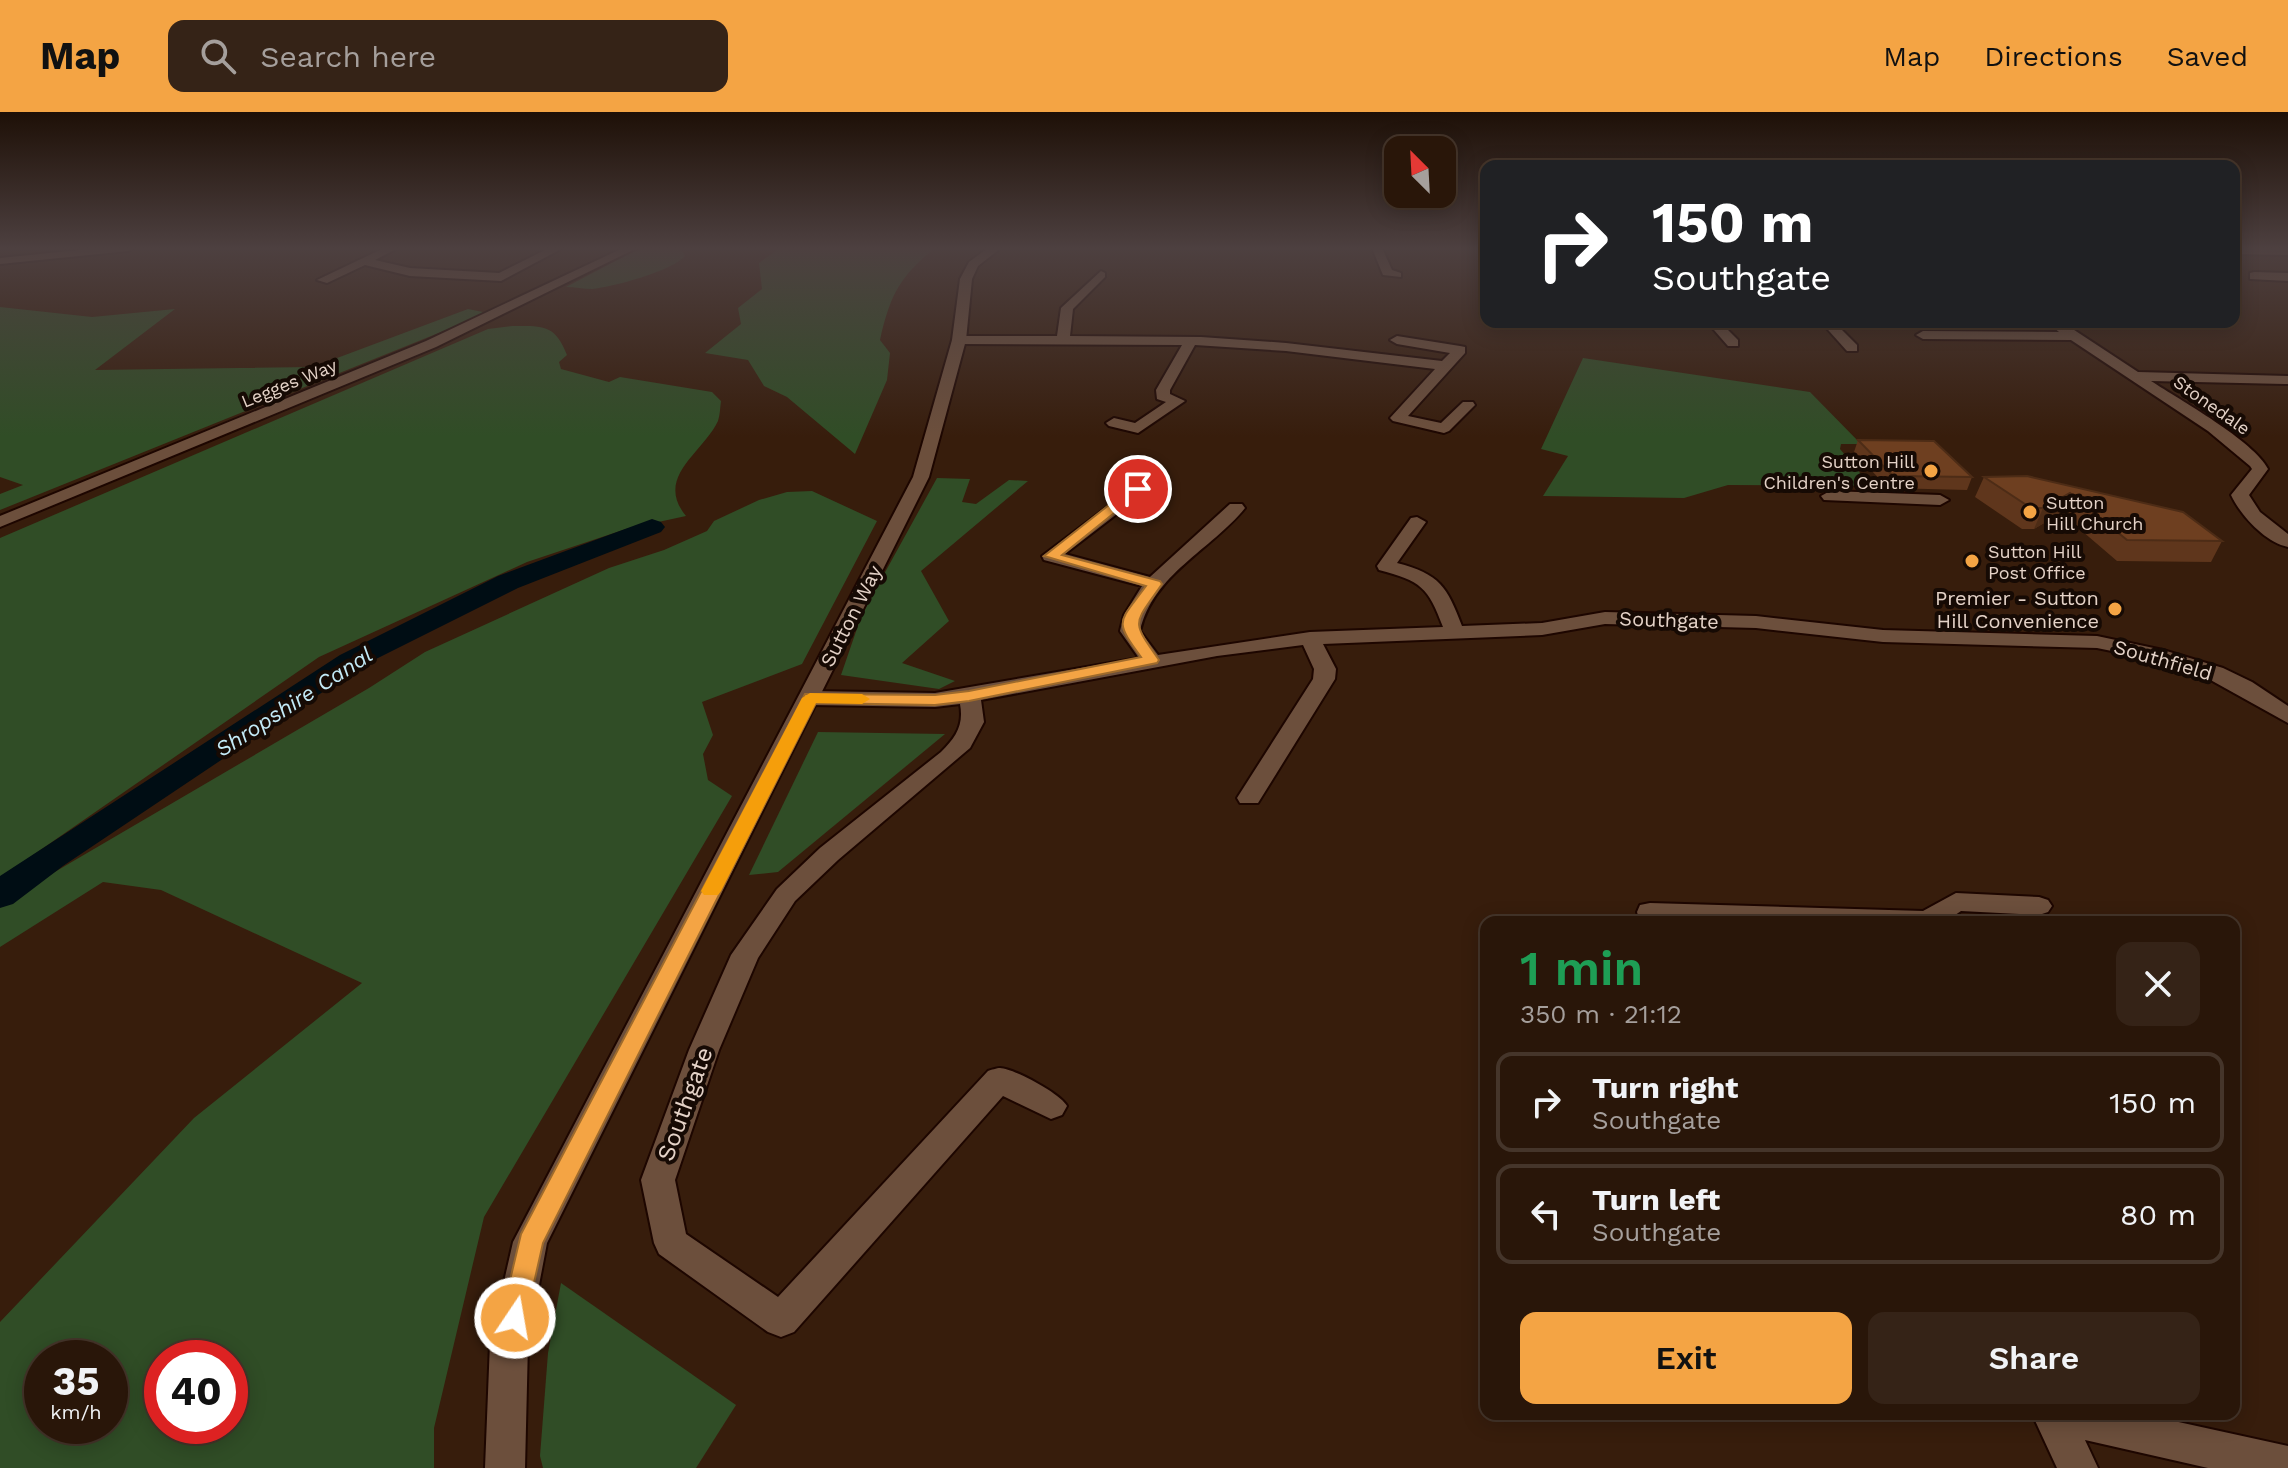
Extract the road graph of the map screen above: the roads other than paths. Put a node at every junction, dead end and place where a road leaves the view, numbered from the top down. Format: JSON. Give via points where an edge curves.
{"nodes":[{"id":1,"x":499,"y":311,"type":"edge"},
{"id":2,"x":962,"y":311,"type":"edge"},
{"id":3,"x":1067,"y":311,"type":"edge"},
{"id":4,"x":1719,"y":328,"type":"edge"},
{"id":5,"x":1833,"y":328,"type":"edge"},
{"id":6,"x":2062,"y":328,"type":"edge"},
{"id":7,"x":1923,"y":335,"type":"dead end"},
{"id":8,"x":2075,"y":336,"type":"junction"},
{"id":9,"x":1063,"y":339,"type":"junction"},
{"id":10,"x":959,"y":340,"type":"junction"},
{"id":11,"x":1397,"y":340,"type":"dead end"},
{"id":12,"x":1191,"y":341,"type":"junction"},
{"id":13,"x":1733,"y":343,"type":"dead end"},
{"id":14,"x":1852,"y":348,"type":"dead end"},
{"id":15,"x":1445,"y":366,"type":"junction"},
{"id":16,"x":2134,"y":376,"type":"junction"},
{"id":17,"x":2285,"y":380,"type":"dead end"},
{"id":18,"x":1468,"y":405,"type":"dead end"},
{"id":19,"x":1114,"y":423,"type":"dead end"},
{"id":20,"x":1138,"y":489,"type":"dead end"},
{"id":21,"x":1830,"y":496,"type":"dead end"},
{"id":22,"x":1940,"y":500,"type":"dead end"},
{"id":23,"x":1236,"y":508,"type":"dead end"},
{"id":24,"x":0,"y":522,"type":"edge"},
{"id":25,"x":1417,"y":522,"type":"dead end"},
{"id":26,"x":2288,"y":542,"type":"edge"},
{"id":27,"x":1155,"y":584,"type":"junction"},
{"id":28,"x":1454,"y":630,"type":"junction"},
{"id":29,"x":1883,"y":636,"type":"joint"},
{"id":30,"x":1310,"y":638,"type":"junction"},
{"id":31,"x":1151,"y":660,"type":"junction"},
{"id":32,"x":969,"y":696,"type":"junction"},
{"id":33,"x":810,"y":698,"type":"junction"},
{"id":34,"x":2288,"y":716,"type":"edge"},
{"id":35,"x":1249,"y":798,"type":"dead end"},
{"id":36,"x":2039,"y":906,"type":"dead end"},
{"id":37,"x":1652,"y":916,"type":"edge"},
{"id":38,"x":1727,"y":916,"type":"edge"},
{"id":39,"x":1934,"y":916,"type":"edge"},
{"id":40,"x":1051,"y":1106,"type":"dead end"},
{"id":41,"x":2055,"y":1420,"type":"edge"},
{"id":42,"x":2079,"y":1420,"type":"edge"},
{"id":43,"x":2288,"y":1466,"type":"edge"},
{"id":44,"x":505,"y":1468,"type":"edge"},
{"id":45,"x":2078,"y":1468,"type":"edge"}],
"edges":[{"from":1,"to":24,"type":"street","name":"Legges Way"},
{"from":2,"to":10,"type":"street","name":"Sutton Way"},
{"from":3,"to":9,"type":"street"},
{"from":4,"to":13,"type":"street"},
{"from":5,"to":14,"type":"street"},
{"from":6,"to":8,"type":"street","name":"Stonedale"},
{"from":7,"to":8,"type":"street"},
{"from":8,"to":16,"type":"street","name":"Stonedale"},
{"from":9,"to":10,"type":"street"},
{"from":9,"to":12,"type":"street"},
{"from":10,"to":33,"type":"street","name":"Sutton Way","via":[[921,477]]},
{"from":11,"to":15,"type":"street","via":[[1460,350]]},
{"from":12,"to":15,"type":"street"},
{"from":12,"to":19,"type":"street","via":[[1163,390],[1162,396],[1178,401],[1138,428]]},
{"from":15,"to":18,"type":"street","via":[[1398,418],[1444,428]]},
{"from":16,"to":17,"type":"street","name":"Stonedale"},
{"from":16,"to":26,"type":"street","name":"Stonedale","via":[[2257,463],[2260,469],[2240,495],[2261,523]]},
{"from":20,"to":27,"type":"street","via":[[1051,556]]},
{"from":21,"to":22,"type":"street"},
{"from":23,"to":27,"type":"street"},
{"from":25,"to":28,"type":"street","via":[[1386,566],[1430,580]]},
{"from":27,"to":31,"type":"street","via":[[1130,619],[1130,631]]},
{"from":28,"to":29,"type":"street","name":"Southgate","via":[[1542,629],[1605,618],[1756,622]]},
{"from":28,"to":30,"type":"street","name":"Southgate"},
{"from":29,"to":34,"type":"street","name":"Southfield","via":[[2125,647],[2215,673]]},
{"from":30,"to":31,"type":"street","name":"Southgate"},
{"from":30,"to":35,"type":"street","via":[[1325,669],[1324,679]]},
{"from":31,"to":32,"type":"street","name":"Southgate"},
{"from":32,"to":33,"type":"street","name":"Southgate"},
{"from":32,"to":40,"type":"street","name":"Southgate","via":[[975,726],[966,740],[797,885],[745,955],[658,1180],[671,1243],[781,1320],[999,1080]]},
{"from":33,"to":44,"type":"street","name":"Sutton Way","via":[[530,1242],[509,1343]]},
{"from":36,"to":39,"type":"street","via":[[1956,902]]},
{"from":37,"to":38,"type":"street","via":[[1650,912]]},
{"from":41,"to":45,"type":"street"},
{"from":42,"to":43,"type":"street"}]}
